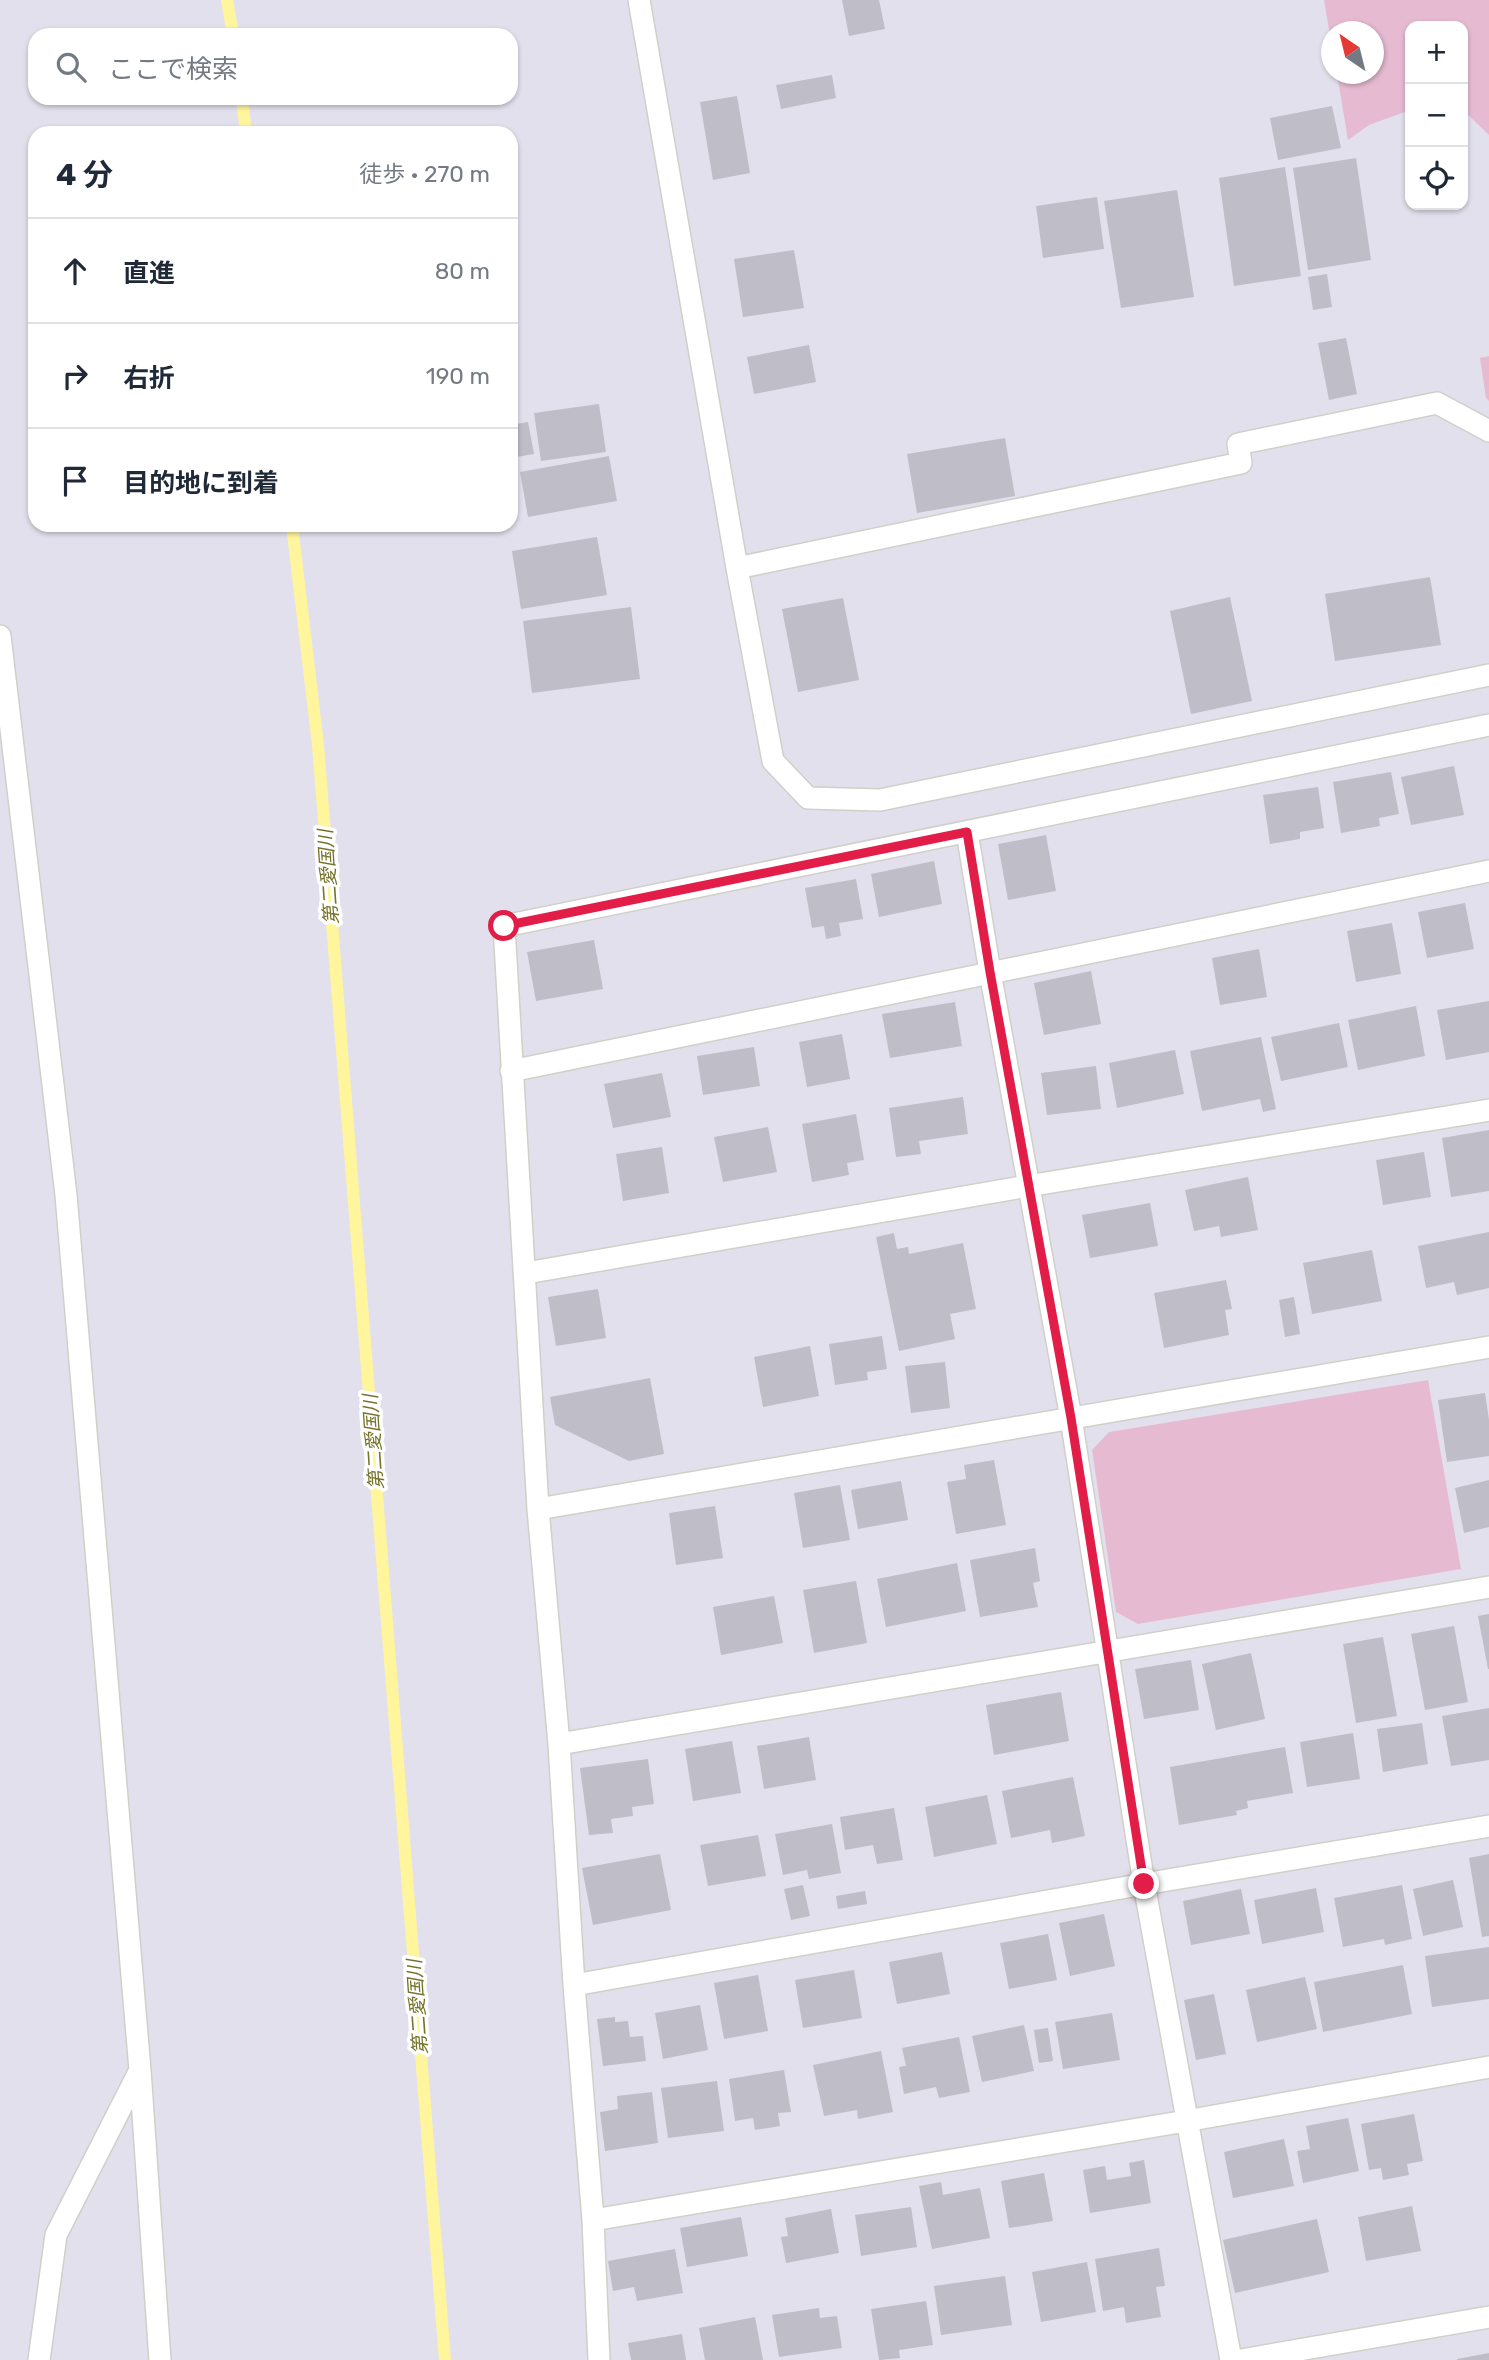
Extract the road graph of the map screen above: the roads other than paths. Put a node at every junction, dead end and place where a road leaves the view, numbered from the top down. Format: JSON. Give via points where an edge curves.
{"nodes":[{"id":1,"x":639,"y":0,"type":"edge"},
{"id":2,"x":1489,"y":431,"type":"edge"},
{"id":3,"x":737,"y":568,"type":"junction"},
{"id":4,"x":0,"y":636,"type":"edge"},
{"id":5,"x":1489,"y":675,"type":"edge"},
{"id":6,"x":1489,"y":725,"type":"edge"},
{"id":7,"x":967,"y":832,"type":"junction"},
{"id":8,"x":1489,"y":871,"type":"edge"},
{"id":9,"x":990,"y":972,"type":"junction"},
{"id":10,"x":512,"y":1071,"type":"junction"},
{"id":11,"x":1489,"y":1110,"type":"edge"},
{"id":12,"x":1028,"y":1186,"type":"junction"},
{"id":13,"x":526,"y":1273,"type":"junction"},
{"id":14,"x":1489,"y":1347,"type":"edge"},
{"id":15,"x":1071,"y":1418,"type":"junction"},
{"id":16,"x":538,"y":1509,"type":"junction"},
{"id":17,"x":1489,"y":1587,"type":"edge"},
{"id":18,"x":1107,"y":1652,"type":"junction"},
{"id":19,"x":559,"y":1744,"type":"junction"},
{"id":20,"x":1489,"y":1826,"type":"edge"},
{"id":21,"x":1144,"y":1884,"type":"junction"},
{"id":22,"x":574,"y":1985,"type":"junction"},
{"id":23,"x":1489,"y":2067,"type":"edge"},
{"id":24,"x":140,"y":2070,"type":"junction"},
{"id":25,"x":1186,"y":2121,"type":"junction"},
{"id":26,"x":593,"y":2220,"type":"junction"},
{"id":27,"x":1489,"y":2317,"type":"edge"},
{"id":28,"x":39,"y":2360,"type":"edge"},
{"id":29,"x":160,"y":2360,"type":"edge"},
{"id":30,"x":599,"y":2360,"type":"edge"},
{"id":31,"x":1231,"y":2360,"type":"edge"},
{"id":32,"x":1241,"y":2360,"type":"edge"}],
"edges":[{"from":1,"to":3,"type":"street"},
{"from":2,"to":3,"type":"street","via":[[1437,403],[1238,444],[1241,463]]},
{"from":3,"to":5,"type":"street","via":[[773,761],[808,798],[880,800]]},
{"from":4,"to":24,"type":"street","via":[[65,1195]]},
{"from":6,"to":7,"type":"street"},
{"from":7,"to":9,"type":"street"},
{"from":7,"to":10,"type":"street","via":[[504,926]]},
{"from":8,"to":9,"type":"street"},
{"from":9,"to":10,"type":"street"},
{"from":9,"to":12,"type":"street"},
{"from":10,"to":13,"type":"street"},
{"from":11,"to":12,"type":"street"},
{"from":12,"to":13,"type":"street"},
{"from":12,"to":15,"type":"street"},
{"from":13,"to":16,"type":"street"},
{"from":14,"to":15,"type":"street"},
{"from":15,"to":16,"type":"street"},
{"from":15,"to":18,"type":"street"},
{"from":16,"to":19,"type":"street"},
{"from":17,"to":18,"type":"street"},
{"from":18,"to":19,"type":"street"},
{"from":18,"to":21,"type":"street"},
{"from":19,"to":22,"type":"street"},
{"from":20,"to":21,"type":"street"},
{"from":21,"to":22,"type":"street"},
{"from":21,"to":25,"type":"street"},
{"from":22,"to":26,"type":"street"},
{"from":23,"to":25,"type":"street"},
{"from":24,"to":28,"type":"street","via":[[57,2235]]},
{"from":24,"to":29,"type":"street"},
{"from":25,"to":26,"type":"street"},
{"from":25,"to":31,"type":"street"},
{"from":26,"to":30,"type":"street"},
{"from":27,"to":32,"type":"street"}]}
